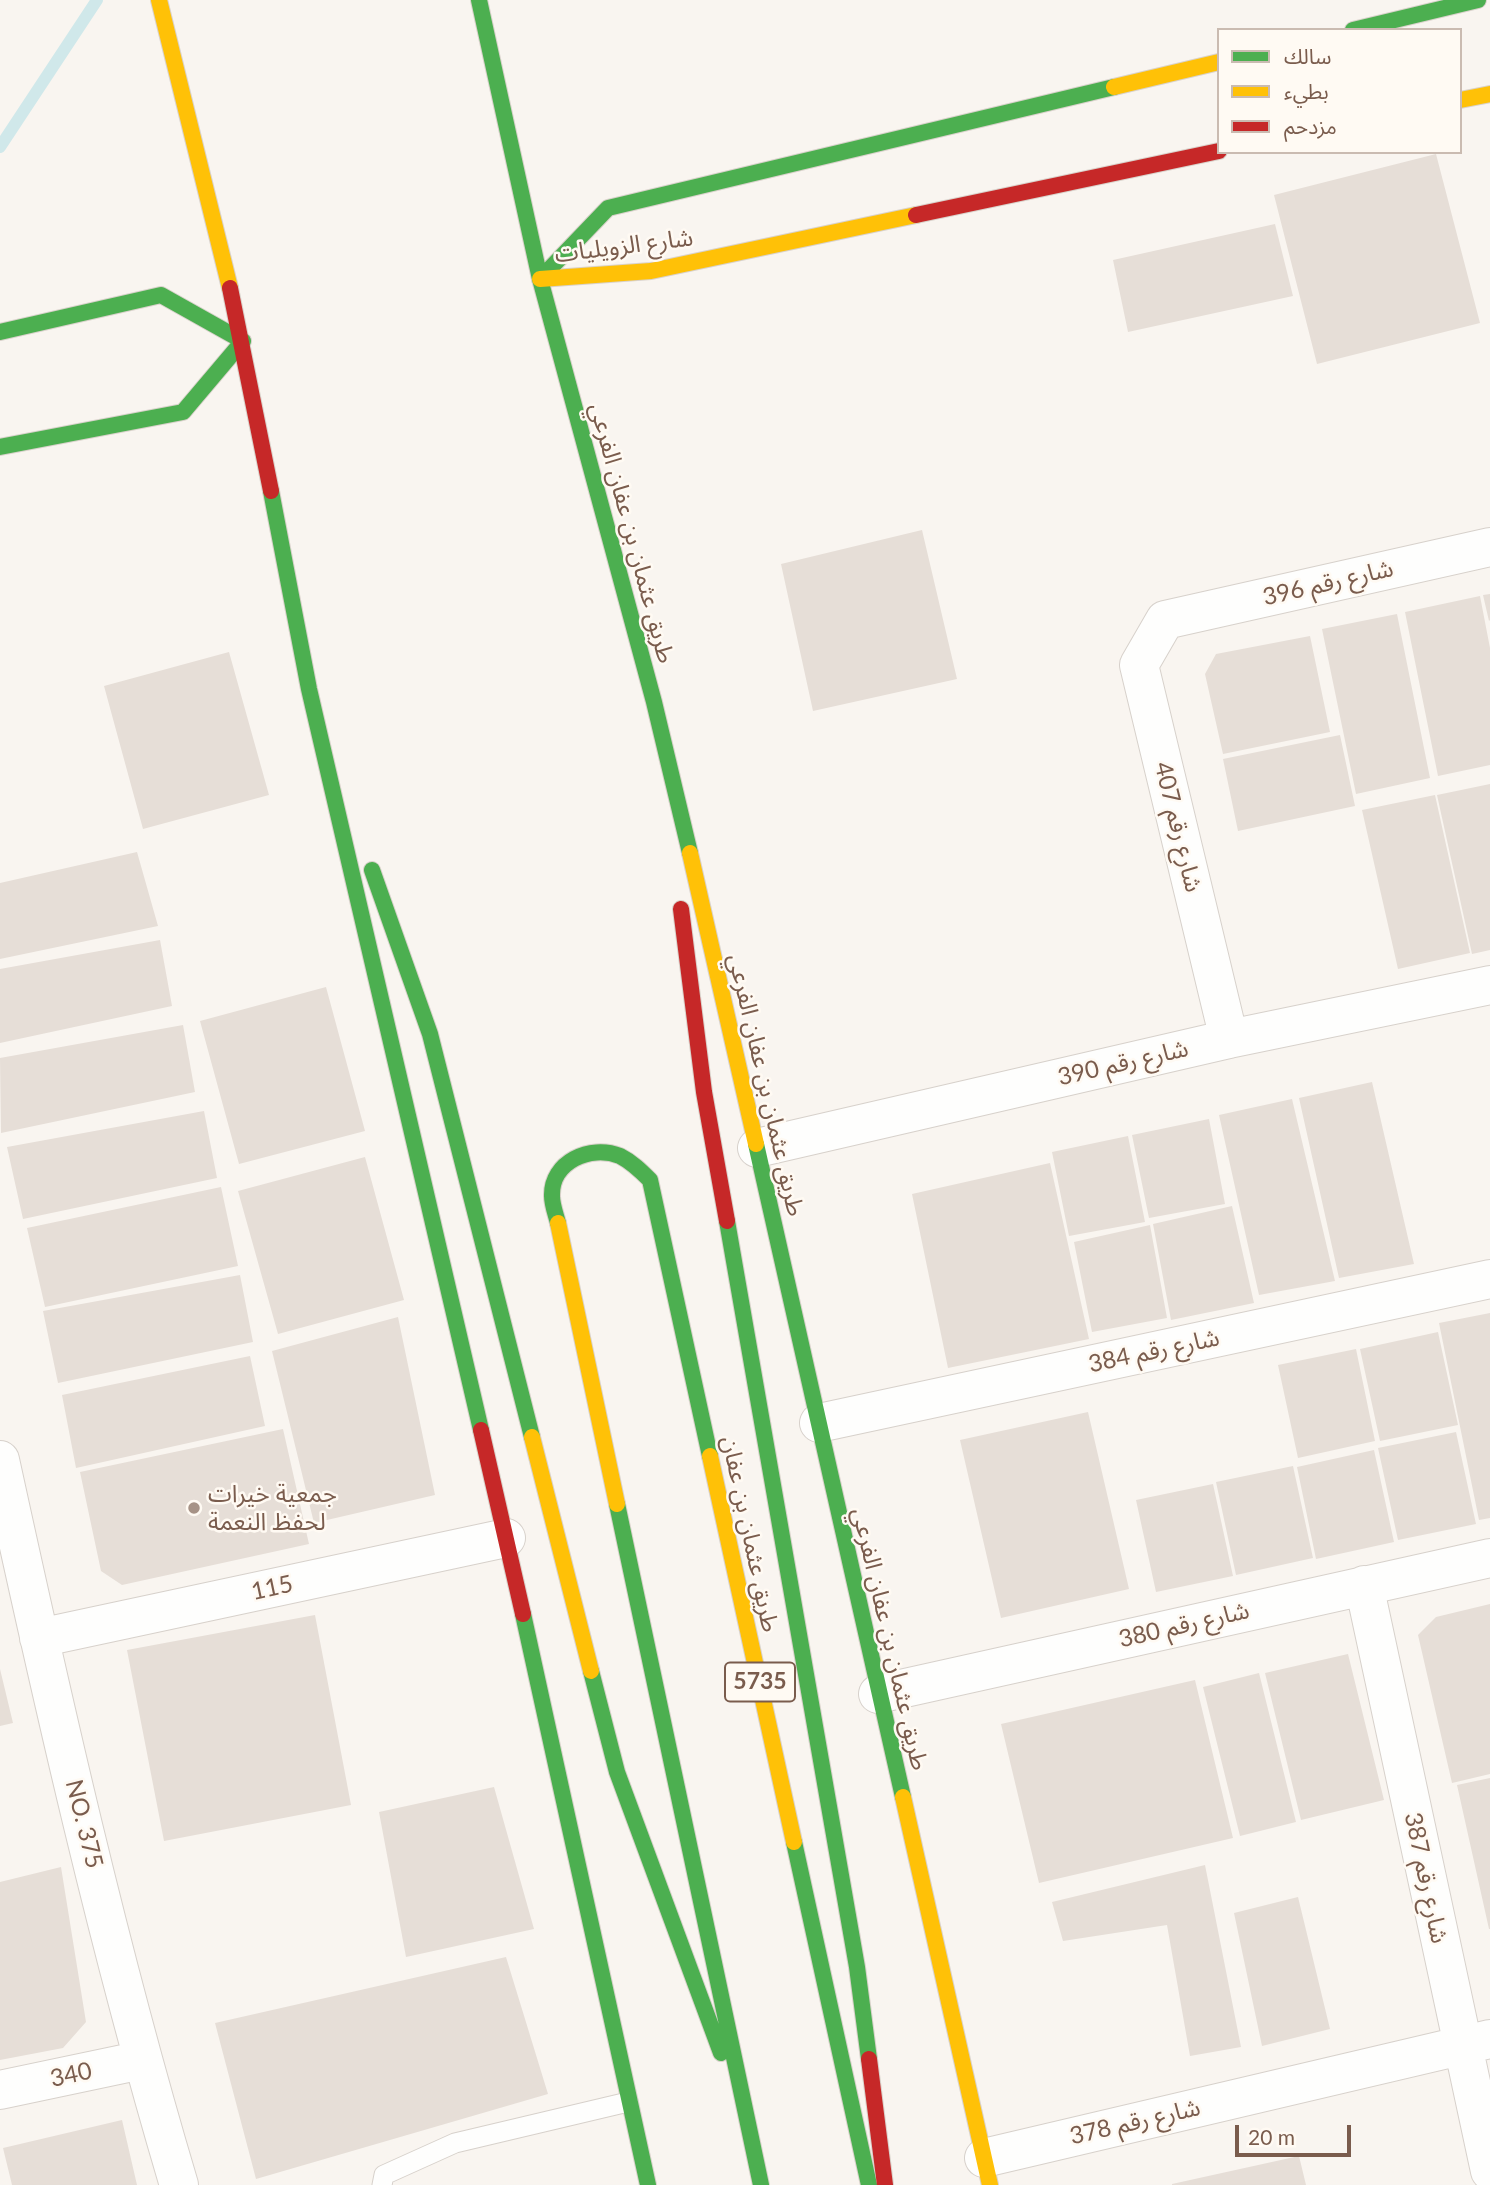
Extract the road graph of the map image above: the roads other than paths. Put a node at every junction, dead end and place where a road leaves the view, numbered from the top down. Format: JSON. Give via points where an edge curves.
{"nodes":[{"id":1,"x":159,"y":0,"type":"edge"},
{"id":2,"x":479,"y":0,"type":"edge"},
{"id":3,"x":1478,"y":0,"type":"edge"},
{"id":4,"x":1361,"y":28,"type":"edge"},
{"id":5,"x":1217,"y":62,"type":"edge"},
{"id":6,"x":1490,"y":94,"type":"edge"},
{"id":7,"x":1462,"y":100,"type":"edge"},
{"id":8,"x":1217,"y":151,"type":"edge"},
{"id":9,"x":540,"y":279,"type":"junction"},
{"id":10,"x":0,"y":332,"type":"edge"},
{"id":11,"x":243,"y":341,"type":"junction"},
{"id":12,"x":0,"y":447,"type":"edge"},
{"id":13,"x":1490,"y":547,"type":"edge"},
{"id":14,"x":1165,"y":620,"type":"joint"},
{"id":15,"x":309,"y":690,"type":"junction"},
{"id":16,"x":654,"y":702,"type":"junction"},
{"id":17,"x":675,"y":863,"type":"dead end"},
{"id":18,"x":678,"y":890,"type":"dead end"},
{"id":19,"x":1490,"y":985,"type":"edge"},
{"id":20,"x":1229,"y":1039,"type":"junction"},
{"id":21,"x":757,"y":1148,"type":"junction"},
{"id":22,"x":1490,"y":1279,"type":"edge"},
{"id":23,"x":819,"y":1423,"type":"junction"},
{"id":24,"x":0,"y":1460,"type":"edge"},
{"id":25,"x":506,"y":1538,"type":"junction"},
{"id":26,"x":1490,"y":1558,"type":"edge"},
{"id":27,"x":1364,"y":1585,"type":"junction"},
{"id":28,"x":39,"y":1637,"type":"junction"},
{"id":29,"x":878,"y":1694,"type":"junction"},
{"id":30,"x":1476,"y":2043,"type":"edge"},
{"id":31,"x":142,"y":2060,"type":"junction"},
{"id":32,"x":0,"y":2090,"type":"edge"},
{"id":33,"x":628,"y":2102,"type":"junction"},
{"id":34,"x":749,"y":2129,"type":"junction"},
{"id":35,"x":987,"y":2171,"type":"edge"},
{"id":36,"x":1490,"y":2171,"type":"edge"},
{"id":37,"x":179,"y":2185,"type":"edge"},
{"id":38,"x":382,"y":2185,"type":"edge"},
{"id":39,"x":648,"y":2185,"type":"edge"},
{"id":40,"x":761,"y":2185,"type":"edge"},
{"id":41,"x":869,"y":2185,"type":"edge"},
{"id":42,"x":885,"y":2185,"type":"edge"}],
"edges":[{"from":1,"to":11,"type":"main road"},
{"from":2,"to":9,"type":"main road","name":"طريق عثمان بن عفان الفرعي"},
{"from":3,"to":4,"type":"main road"},
{"from":5,"to":9,"type":"main road","name":"شارع الزويليات","via":[[608,208]]},
{"from":6,"to":7,"type":"main road"},
{"from":8,"to":9,"type":"main road","name":"شارع الزويليات","via":[[651,271]]},
{"from":9,"to":16,"type":"main road","name":"طريق عثمان بن عفان الفرعي"},
{"from":10,"to":11,"type":"main road","via":[[161,295]]},
{"from":11,"to":12,"type":"main road","via":[[183,412]]},
{"from":11,"to":15,"type":"main road"},
{"from":13,"to":14,"type":"street","name":"شارع رقم 396"},
{"from":14,"to":20,"type":"street","name":"شارع رقم 407","via":[[1139,666]]},
{"from":15,"to":25,"type":"main road"},
{"from":15,"to":34,"type":"main road","via":[[430,1034],[617,1772]]},
{"from":16,"to":17,"type":"main road"},
{"from":16,"to":21,"type":"main road","name":"طريق عثمان بن عفان الفرعي"},
{"from":18,"to":42,"type":"main road","via":[[706,1105],[857,1967]]},
{"from":19,"to":20,"type":"street","name":"شارع رقم 390"},
{"from":20,"to":21,"type":"street","name":"شارع رقم 390"},
{"from":21,"to":23,"type":"main road","name":"طريق عثمان بن عفان الفرعي"},
{"from":22,"to":23,"type":"street","name":"شارع رقم 384"},
{"from":23,"to":29,"type":"main road","name":"طريق عثمان بن عفان الفرعي"},
{"from":24,"to":28,"type":"street","name":"NO. 375"},
{"from":25,"to":28,"type":"street","name":"115"},
{"from":25,"to":33,"type":"main road"},
{"from":26,"to":27,"type":"street","name":"شارع رقم 380"},
{"from":27,"to":29,"type":"street","name":"شارع رقم 380"},
{"from":27,"to":30,"type":"street","name":"شارع رقم 387"},
{"from":28,"to":31,"type":"street","name":"NO. 375"},
{"from":29,"to":35,"type":"main road","name":"طريق عثمان بن عفان الفرعي"},
{"from":30,"to":35,"type":"street","name":"شارع رقم 378"},
{"from":30,"to":36,"type":"street","name":"شارع رقم 387"},
{"from":31,"to":32,"type":"street","name":"340"},
{"from":31,"to":37,"type":"street","name":"NO. 375"},
{"from":33,"to":38,"type":"lane","via":[[455,2143],[384,2175]]},
{"from":33,"to":39,"type":"main road"},
{"from":34,"to":40,"type":"main road"},
{"from":34,"to":41,"type":"main road","name":"طريق عثمان بن عفان","number":"5735","via":[[552,1196],[564,1163],[597,1153],[619,1154],[650,1180]]}]}
